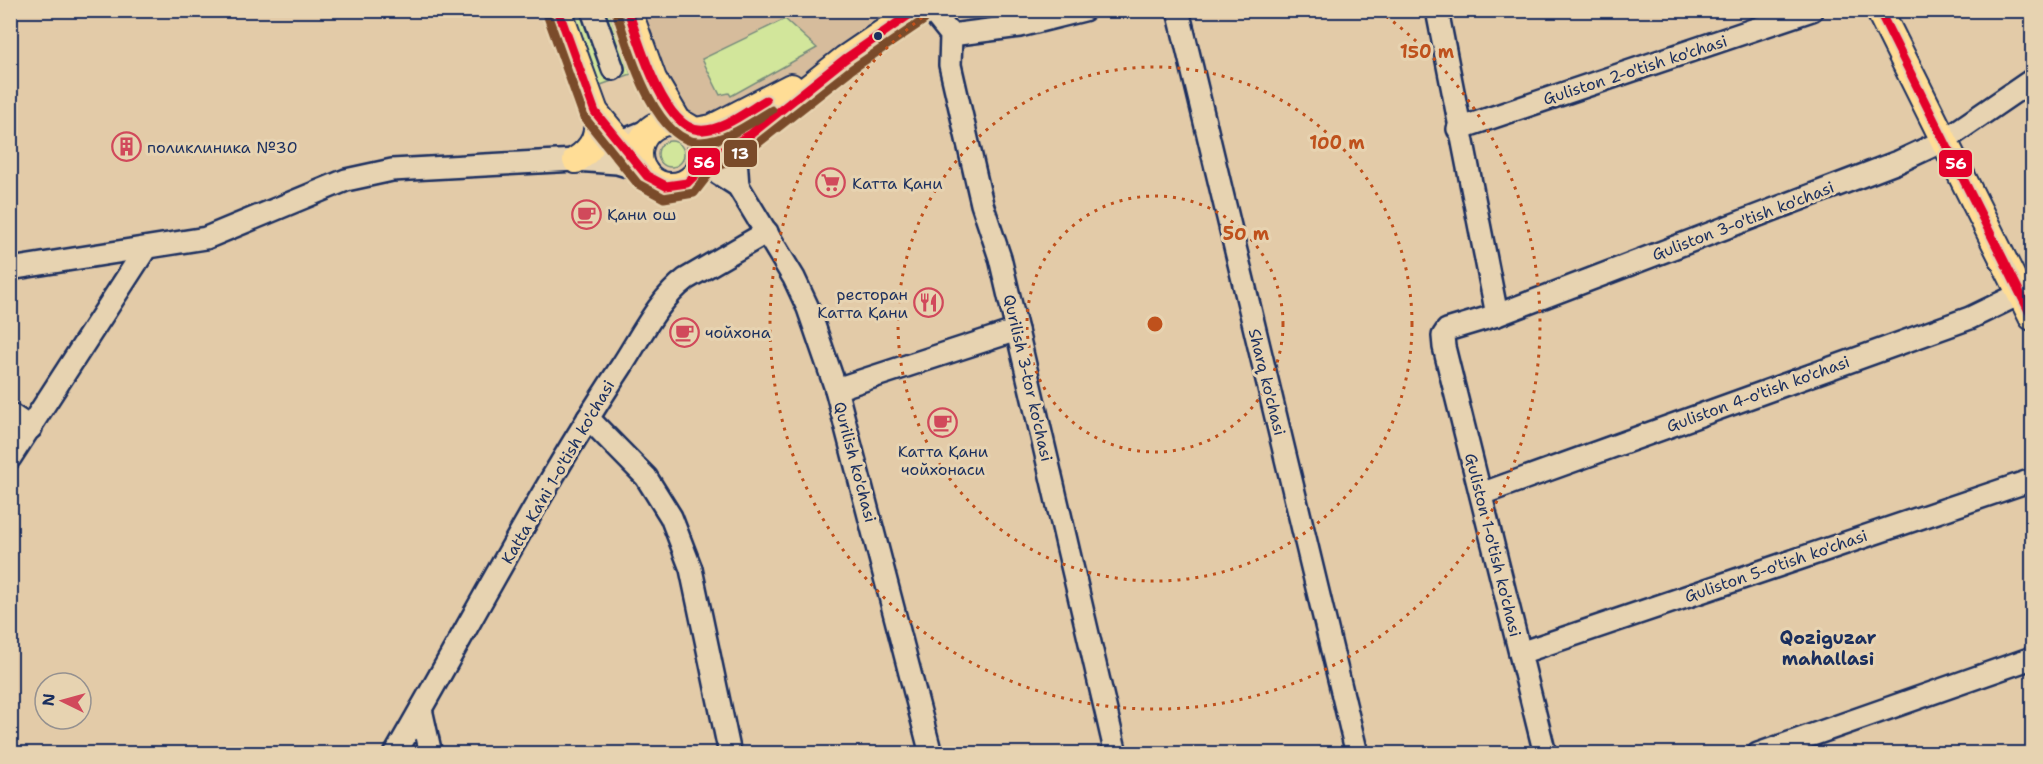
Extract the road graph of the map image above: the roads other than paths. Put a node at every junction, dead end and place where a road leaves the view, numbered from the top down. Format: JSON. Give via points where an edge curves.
{"nodes":[{"id":1,"x":558,"y":10,"type":"edge"},
{"id":2,"x":592,"y":10,"type":"edge"},
{"id":3,"x":628,"y":10,"type":"edge"},
{"id":4,"x":917,"y":10,"type":"edge"},
{"id":5,"x":931,"y":10,"type":"edge"},
{"id":6,"x":1084,"y":10,"type":"edge"},
{"id":7,"x":1178,"y":10,"type":"edge"},
{"id":8,"x":1437,"y":10,"type":"edge"},
{"id":9,"x":1812,"y":10,"type":"edge"},
{"id":10,"x":1879,"y":10,"type":"edge"},
{"id":11,"x":951,"y":34,"type":"junction"},
{"id":12,"x":845,"y":59,"type":"junction"},
{"id":13,"x":613,"y":69,"type":"dead end"},
{"id":14,"x":2032,"y":81,"type":"edge"},
{"id":15,"x":595,"y":112,"type":"junction"},
{"id":16,"x":687,"y":127,"type":"junction"},
{"id":17,"x":1458,"y":129,"type":"junction"},
{"id":18,"x":649,"y":130,"type":"junction"},
{"id":19,"x":1943,"y":141,"type":"junction"},
{"id":20,"x":620,"y":142,"type":"junction"},
{"id":21,"x":735,"y":145,"type":"junction"},
{"id":22,"x":576,"y":160,"type":"junction"},
{"id":23,"x":702,"y":163,"type":"junction"},
{"id":24,"x":644,"y":171,"type":"junction"},
{"id":25,"x":738,"y":186,"type":"junction"},
{"id":26,"x":767,"y":232,"type":"junction"},
{"id":27,"x":146,"y":248,"type":"junction"},
{"id":28,"x":10,"y":269,"type":"edge"},
{"id":29,"x":2029,"y":300,"type":"edge"},
{"id":30,"x":1497,"y":315,"type":"junction"},
{"id":31,"x":1017,"y":330,"type":"junction"},
{"id":32,"x":1443,"y":336,"type":"joint"},
{"id":33,"x":836,"y":389,"type":"junction"},
{"id":34,"x":10,"y":414,"type":"edge"},
{"id":35,"x":588,"y":418,"type":"junction"},
{"id":36,"x":31,"y":428,"type":"junction"},
{"id":37,"x":10,"y":458,"type":"edge"},
{"id":38,"x":2032,"y":480,"type":"edge"},
{"id":39,"x":1481,"y":494,"type":"junction"},
{"id":40,"x":1520,"y":653,"type":"junction"},
{"id":41,"x":2032,"y":658,"type":"edge"},
{"id":42,"x":421,"y":709,"type":"junction"},
{"id":43,"x":395,"y":753,"type":"edge"},
{"id":44,"x":431,"y":753,"type":"edge"},
{"id":45,"x":730,"y":753,"type":"edge"},
{"id":46,"x":931,"y":753,"type":"edge"},
{"id":47,"x":1116,"y":753,"type":"edge"},
{"id":48,"x":1357,"y":753,"type":"edge"},
{"id":49,"x":1545,"y":753,"type":"edge"},
{"id":50,"x":1758,"y":753,"type":"edge"}],
"edges":[{"from":1,"to":15,"type":"main road"},
{"from":2,"to":13,"type":"street"},
{"from":3,"to":16,"type":"main road","via":[[653,79]]},
{"from":4,"to":12,"type":"main road"},
{"from":5,"to":11,"type":"street"},
{"from":6,"to":11,"type":"street","via":[[1020,26]]},
{"from":7,"to":48,"type":"street","name":"Sharq ko'chasi"},
{"from":8,"to":17,"type":"street"},
{"from":9,"to":17,"type":"street","name":"Guliston 2-o'tish ko'chasi"},
{"from":10,"to":19,"type":"main road"},
{"from":11,"to":31,"type":"street","name":"Qurilish 3-tor ko'chasi","via":[[950,65],[982,204]]},
{"from":12,"to":16,"type":"main road","via":[[720,124]]},
{"from":12,"to":21,"type":"main road"},
{"from":14,"to":19,"type":"street","name":"Guliston 3-o'tish ko'chasi"},
{"from":15,"to":20,"type":"main road"},
{"from":15,"to":22,"type":"main road","via":[[595,140]]},
{"from":16,"to":18,"type":"main road","via":[[663,122]]},
{"from":16,"to":23,"type":"main road","via":[[703,147]]},
{"from":17,"to":30,"type":"street"},
{"from":18,"to":20,"type":"street"},
{"from":18,"to":24,"type":"main road","via":[[639,150]]},
{"from":19,"to":29,"type":"main road"},
{"from":19,"to":30,"type":"street","name":"Guliston 3-o'tish ko'chasi","via":[[1898,162]]},
{"from":20,"to":22,"type":"street"},
{"from":20,"to":24,"type":"main road"},
{"from":21,"to":23,"type":"main road"},
{"from":21,"to":25,"type":"street","name":"Qurilish ko'chasi"},
{"from":22,"to":24,"type":"street","via":[[617,163]]},
{"from":22,"to":27,"type":"street","via":[[416,166],[369,174],[323,189],[221,233]]},
{"from":23,"to":24,"type":"main road","via":[[691,180],[677,186],[656,183]]},
{"from":23,"to":25,"type":"street","name":"Qurilish ko'chasi"},
{"from":25,"to":26,"type":"street","name":"Qurilish ko'chasi"},
{"from":26,"to":33,"type":"street","name":"Qurilish ko'chasi","via":[[808,308]]},
{"from":26,"to":35,"type":"street","name":"Katta Ka'ni 1-o'tish ko'chasi","via":[[677,285]]},
{"from":27,"to":28,"type":"street"},
{"from":27,"to":36,"type":"street"},
{"from":29,"to":39,"type":"street","name":"Guliston 4-o'tish ko'chasi"},
{"from":30,"to":32,"type":"street","name":"Guliston 3-o'tish ko'chasi","via":[[1447,330]]},
{"from":31,"to":33,"type":"street"},
{"from":31,"to":47,"type":"street","name":"Qurilish 3-tor ko'chasi"},
{"from":32,"to":39,"type":"street","name":"Guliston 1-o'tish ko'chasi"},
{"from":33,"to":46,"type":"street","name":"Qurilish ko'chasi"},
{"from":34,"to":36,"type":"street"},
{"from":35,"to":42,"type":"street","name":"Katta Ka'ni 1-o'tish ko'chasi"},
{"from":35,"to":45,"type":"street","via":[[646,477],[671,517],[691,569]]},
{"from":36,"to":37,"type":"street"},
{"from":38,"to":40,"type":"street","name":"Guliston 5-o'tish ko'chasi"},
{"from":39,"to":40,"type":"street","name":"Guliston 1-o'tish ko'chasi"},
{"from":40,"to":49,"type":"street","name":"Guliston 1-o'tish ko'chasi"},
{"from":41,"to":50,"type":"street"},
{"from":42,"to":43,"type":"street","name":"Katta Ka'ni 1-o'tish ko'chasi"},
{"from":42,"to":44,"type":"street"}]}
